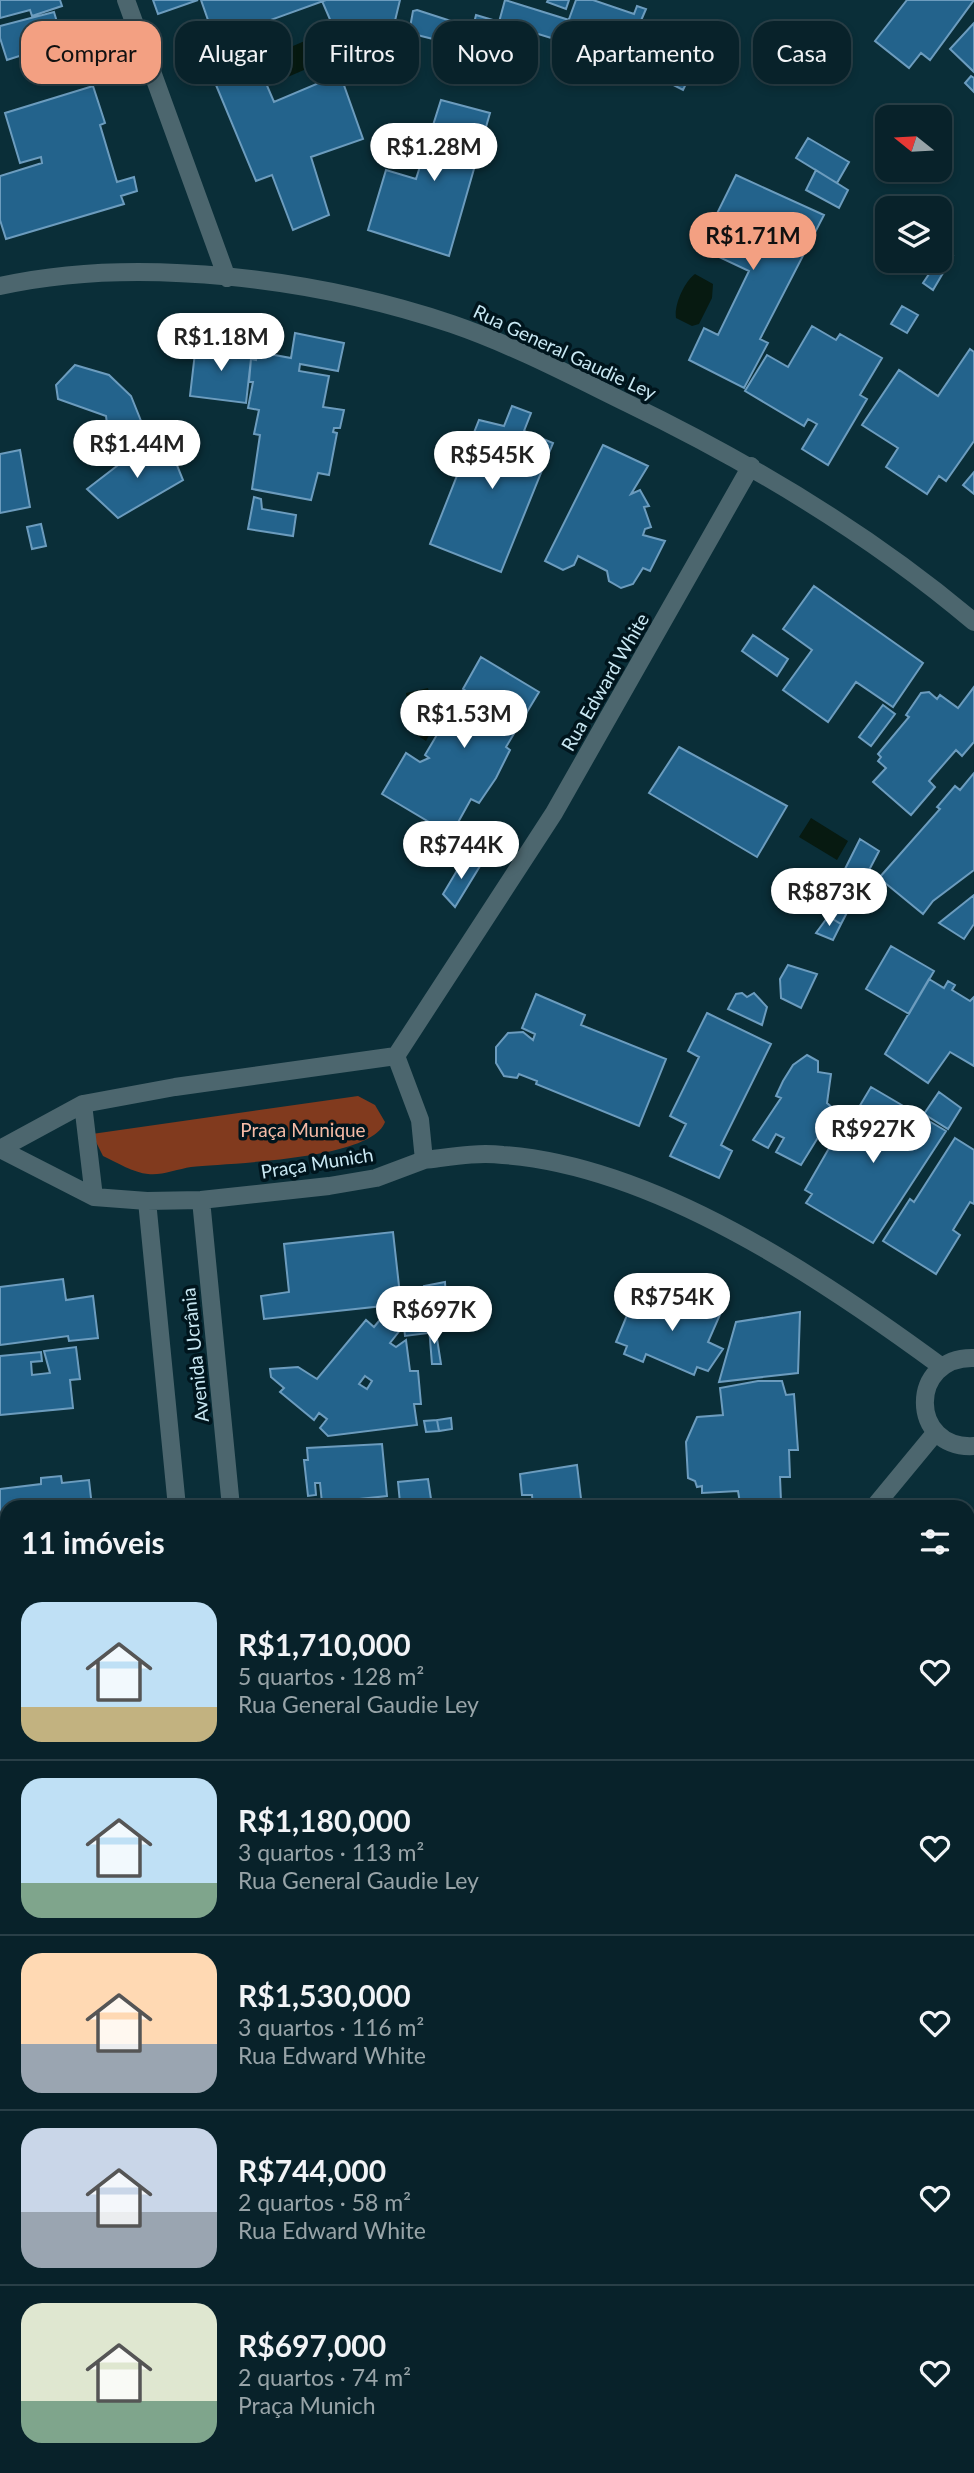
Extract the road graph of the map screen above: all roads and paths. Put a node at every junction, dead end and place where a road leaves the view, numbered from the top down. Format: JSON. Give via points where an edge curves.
{"nodes":[{"id":1,"x":127,"y":0,"type":"edge"},
{"id":2,"x":227,"y":278,"type":"junction"},
{"id":3,"x":0,"y":286,"type":"edge"},
{"id":4,"x":751,"y":466,"type":"junction"},
{"id":5,"x":974,"y":622,"type":"edge"},
{"id":6,"x":396,"y":1056,"type":"junction"},
{"id":7,"x":83,"y":1104,"type":"junction"},
{"id":8,"x":0,"y":1149,"type":"edge"},
{"id":9,"x":424,"y":1160,"type":"junction"},
{"id":10,"x":94,"y":1196,"type":"junction"},
{"id":11,"x":201,"y":1200,"type":"junction"},
{"id":12,"x":147,"y":1201,"type":"junction"},
{"id":13,"x":974,"y":1358,"type":"edge"},
{"id":14,"x":942,"y":1367,"type":"junction"},
{"id":15,"x":936,"y":1432,"type":"junction"},
{"id":16,"x":974,"y":1446,"type":"edge"},
{"id":17,"x":176,"y":1500,"type":"edge"},
{"id":18,"x":230,"y":1500,"type":"edge"},
{"id":19,"x":880,"y":1500,"type":"edge"}],
"edges":[{"from":1,"to":2,"type":"street"},
{"from":2,"to":3,"type":"street","name":"Rua General Gaudie Ley","via":[[124,270]]},
{"from":2,"to":4,"type":"street","name":"Rua General Gaudie Ley","via":[[310,288],[451,324],[520,351]]},
{"from":4,"to":5,"type":"street","name":"Rua General Gaudie Ley","via":[[899,563]]},
{"from":4,"to":6,"type":"street","name":"Rua Edward White","via":[[554,813]]},
{"from":6,"to":7,"type":"street","name":"Praça Munich"},
{"from":6,"to":9,"type":"street","via":[[420,1120]]},
{"from":7,"to":8,"type":"street","name":"Praça Munich"},
{"from":7,"to":10,"type":"street"},
{"from":8,"to":10,"type":"street","name":"Praça Munich"},
{"from":9,"to":11,"type":"street","name":"Praça Munich","via":[[376,1178]]},
{"from":9,"to":14,"type":"street","name":"Praça Munich","via":[[471,1154],[534,1158],[583,1169],[689,1209],[796,1269]]},
{"from":10,"to":12,"type":"street","name":"Praça Munich"},
{"from":11,"to":12,"type":"street","name":"Praça Munich"},
{"from":11,"to":18,"type":"street","name":"Avenida Ucrânia"},
{"from":12,"to":17,"type":"street","name":"Avenida Ucrânia"},
{"from":13,"to":14,"type":"street"},
{"from":14,"to":15,"type":"street","via":[[925,1393],[926,1414]]},
{"from":15,"to":16,"type":"street","via":[[954,1444]]},
{"from":15,"to":19,"type":"street"}]}
